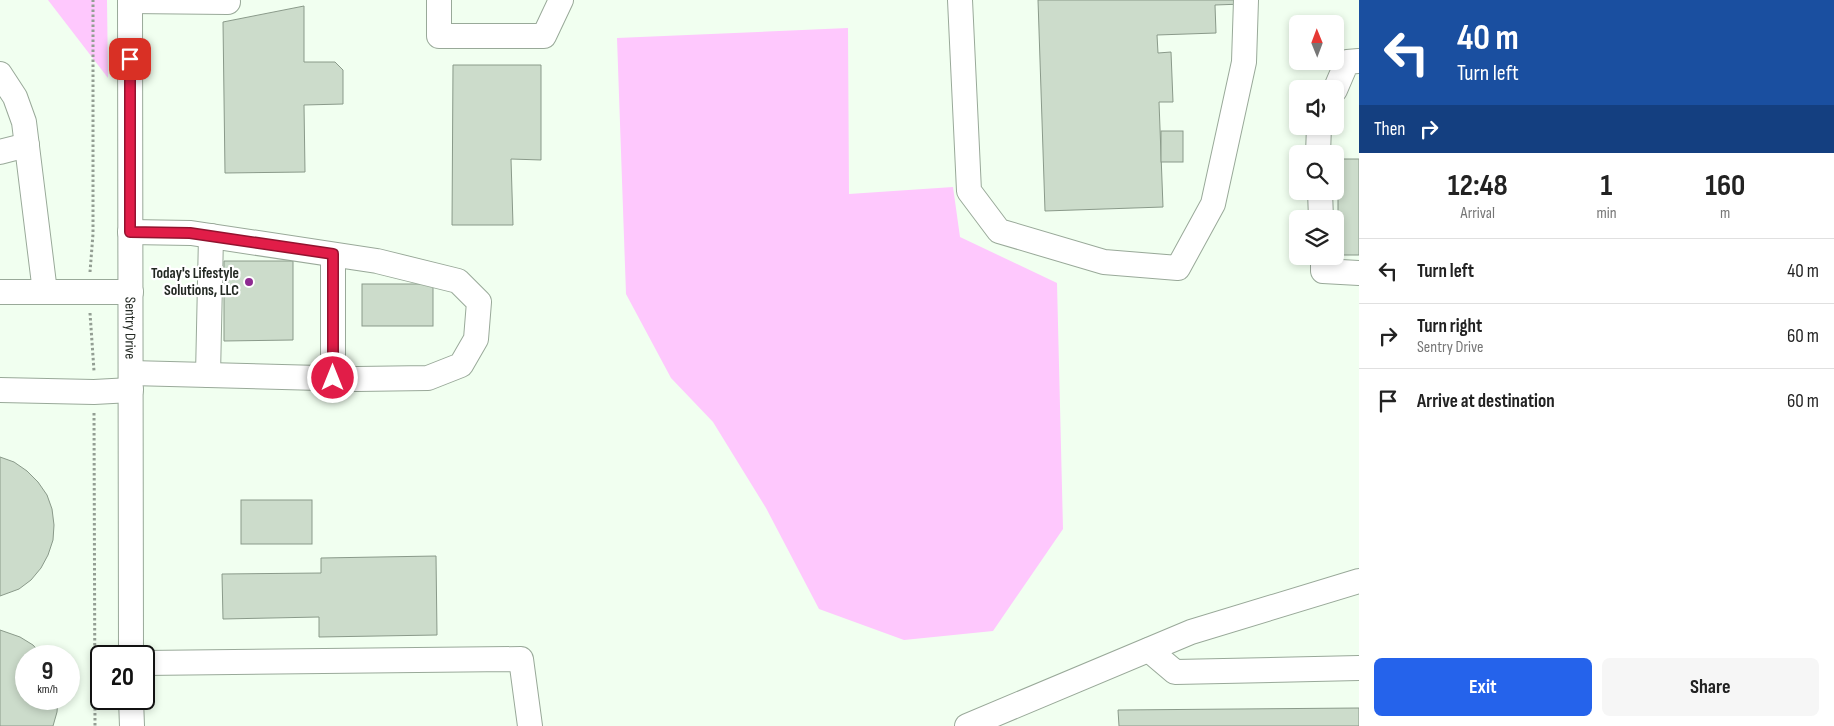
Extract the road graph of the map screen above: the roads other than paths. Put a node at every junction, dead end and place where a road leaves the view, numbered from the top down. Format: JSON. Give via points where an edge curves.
{"nodes":[{"id":1,"x":440,"y":0,"type":"edge"},
{"id":2,"x":561,"y":0,"type":"edge"},
{"id":3,"x":960,"y":0,"type":"edge"},
{"id":4,"x":1246,"y":0,"type":"edge"},
{"id":5,"x":130,"y":1,"type":"edge"},
{"id":6,"x":228,"y":2,"type":"dead end"},
{"id":7,"x":1359,"y":61,"type":"edge"},
{"id":8,"x":0,"y":74,"type":"edge"},
{"id":9,"x":1339,"y":80,"type":"edge"},
{"id":10,"x":28,"y":145,"type":"junction"},
{"id":11,"x":0,"y":152,"type":"edge"},
{"id":12,"x":130,"y":232,"type":"junction"},
{"id":13,"x":211,"y":236,"type":"junction"},
{"id":14,"x":333,"y":254,"type":"junction"},
{"id":15,"x":1323,"y":265,"type":"edge"},
{"id":16,"x":1359,"y":273,"type":"edge"},
{"id":17,"x":0,"y":292,"type":"edge"},
{"id":18,"x":45,"y":292,"type":"junction"},
{"id":19,"x":131,"y":292,"type":"junction"},
{"id":20,"x":208,"y":375,"type":"junction"},
{"id":21,"x":333,"y":378,"type":"junction"},
{"id":22,"x":131,"y":382,"type":"junction"},
{"id":23,"x":0,"y":390,"type":"edge"},
{"id":24,"x":1359,"y":582,"type":"edge"},
{"id":25,"x":131,"y":645,"type":"edge"},
{"id":26,"x":1149,"y":650,"type":"junction"},
{"id":27,"x":155,"y":663,"type":"edge"},
{"id":28,"x":1359,"y":668,"type":"edge"},
{"id":29,"x":132,"y":710,"type":"edge"},
{"id":30,"x":132,"y":726,"type":"edge"},
{"id":31,"x":530,"y":726,"type":"edge"},
{"id":32,"x":967,"y":726,"type":"edge"}],
"edges":[{"from":1,"to":2,"type":"street","via":[[439,36],[544,36]]},
{"from":3,"to":4,"type":"street","via":[[969,191],[998,231],[1104,262],[1178,268],[1214,204],[1244,62]]},
{"from":5,"to":6,"type":"street"},
{"from":5,"to":12,"type":"street","name":"Sentry Drive"},
{"from":7,"to":9,"type":"street","via":[[1347,62]]},
{"from":8,"to":10,"type":"street","via":[[15,96]]},
{"from":10,"to":11,"type":"street"},
{"from":10,"to":18,"type":"street"},
{"from":12,"to":13,"type":"street"},
{"from":12,"to":19,"type":"street","name":"Sentry Drive"},
{"from":13,"to":14,"type":"street"},
{"from":13,"to":20,"type":"street"},
{"from":14,"to":21,"type":"street"},
{"from":14,"to":21,"type":"street","via":[[458,281],[479,302],[476,339],[461,366],[428,378]]},
{"from":15,"to":16,"type":"street","via":[[1323,271]]},
{"from":17,"to":18,"type":"street"},
{"from":18,"to":19,"type":"street"},
{"from":19,"to":22,"type":"street","name":"Sentry Drive"},
{"from":20,"to":21,"type":"street"},
{"from":20,"to":22,"type":"street"},
{"from":22,"to":23,"type":"street","via":[[94,392]]},
{"from":22,"to":25,"type":"street","name":"Sentry Drive"},
{"from":24,"to":26,"type":"street","via":[[1191,632]]},
{"from":26,"to":28,"type":"street","via":[[1176,672]]},
{"from":26,"to":32,"type":"street"},
{"from":27,"to":31,"type":"street","via":[[521,659]]},
{"from":29,"to":30,"type":"street"}]}
